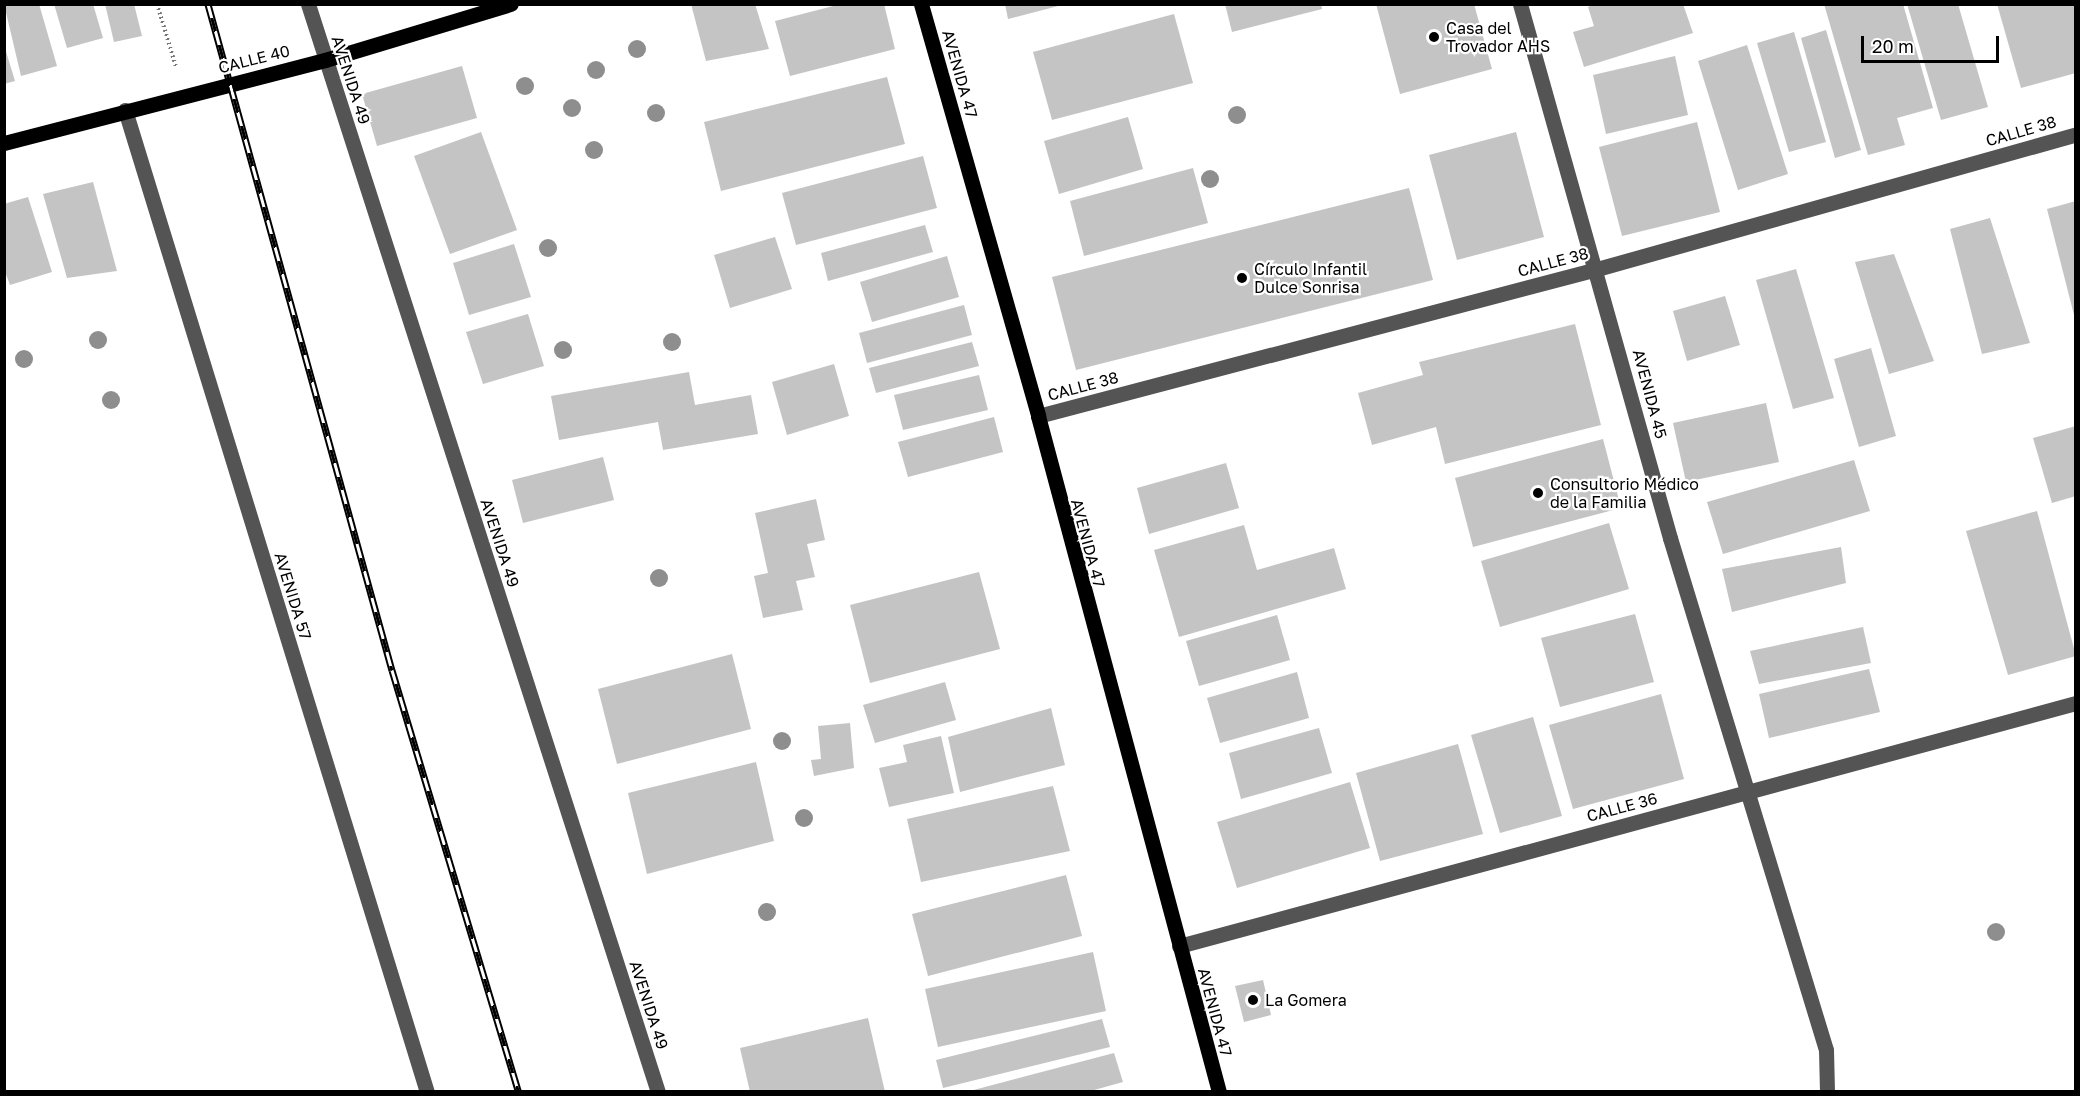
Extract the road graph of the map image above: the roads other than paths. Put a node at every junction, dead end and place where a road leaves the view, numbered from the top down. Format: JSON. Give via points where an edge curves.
{"nodes":[{"id":1,"x":308,"y":4,"type":"edge"},
{"id":2,"x":511,"y":4,"type":"edge"},
{"id":3,"x":921,"y":4,"type":"edge"},
{"id":4,"x":1520,"y":4,"type":"edge"},
{"id":5,"x":325,"y":60,"type":"junction"},
{"id":6,"x":125,"y":110,"type":"junction"},
{"id":7,"x":2076,"y":134,"type":"edge"},
{"id":8,"x":4,"y":143,"type":"edge"},
{"id":9,"x":1597,"y":269,"type":"junction"},
{"id":10,"x":1038,"y":416,"type":"junction"},
{"id":11,"x":2076,"y":703,"type":"edge"},
{"id":12,"x":1746,"y":793,"type":"junction"},
{"id":13,"x":1179,"y":946,"type":"junction"},
{"id":14,"x":1826,"y":1050,"type":"junction"},
{"id":15,"x":427,"y":1092,"type":"edge"},
{"id":16,"x":658,"y":1092,"type":"edge"},
{"id":17,"x":1218,"y":1092,"type":"edge"},
{"id":18,"x":1827,"y":1092,"type":"edge"},
{"id":19,"x":1837,"y":1092,"type":"edge"}],
"edges":[{"from":1,"to":5,"type":"street","name":"AVENIDA 49"},
{"from":2,"to":5,"type":"main road","name":"CALLE 40"},
{"from":3,"to":10,"type":"main road","name":"AVENIDA 47"},
{"from":4,"to":9,"type":"street","name":"AVENIDA 45"},
{"from":5,"to":6,"type":"main road","name":"CALLE 40"},
{"from":5,"to":16,"type":"street","name":"AVENIDA 49"},
{"from":6,"to":8,"type":"main road","name":"CALLE 40"},
{"from":6,"to":15,"type":"street","name":"AVENIDA 57"},
{"from":7,"to":9,"type":"street","name":"CALLE 38"},
{"from":9,"to":10,"type":"street","name":"CALLE 38"},
{"from":9,"to":12,"type":"street","name":"AVENIDA 45"},
{"from":10,"to":13,"type":"main road","name":"AVENIDA 47"},
{"from":11,"to":12,"type":"street","name":"CALLE 36"},
{"from":12,"to":13,"type":"street","name":"CALLE 36"},
{"from":12,"to":14,"type":"street","name":"AVENIDA 45"},
{"from":13,"to":17,"type":"main road","name":"AVENIDA 47"},
{"from":14,"to":18,"type":"street"},
{"from":14,"to":19,"type":"street"}]}
